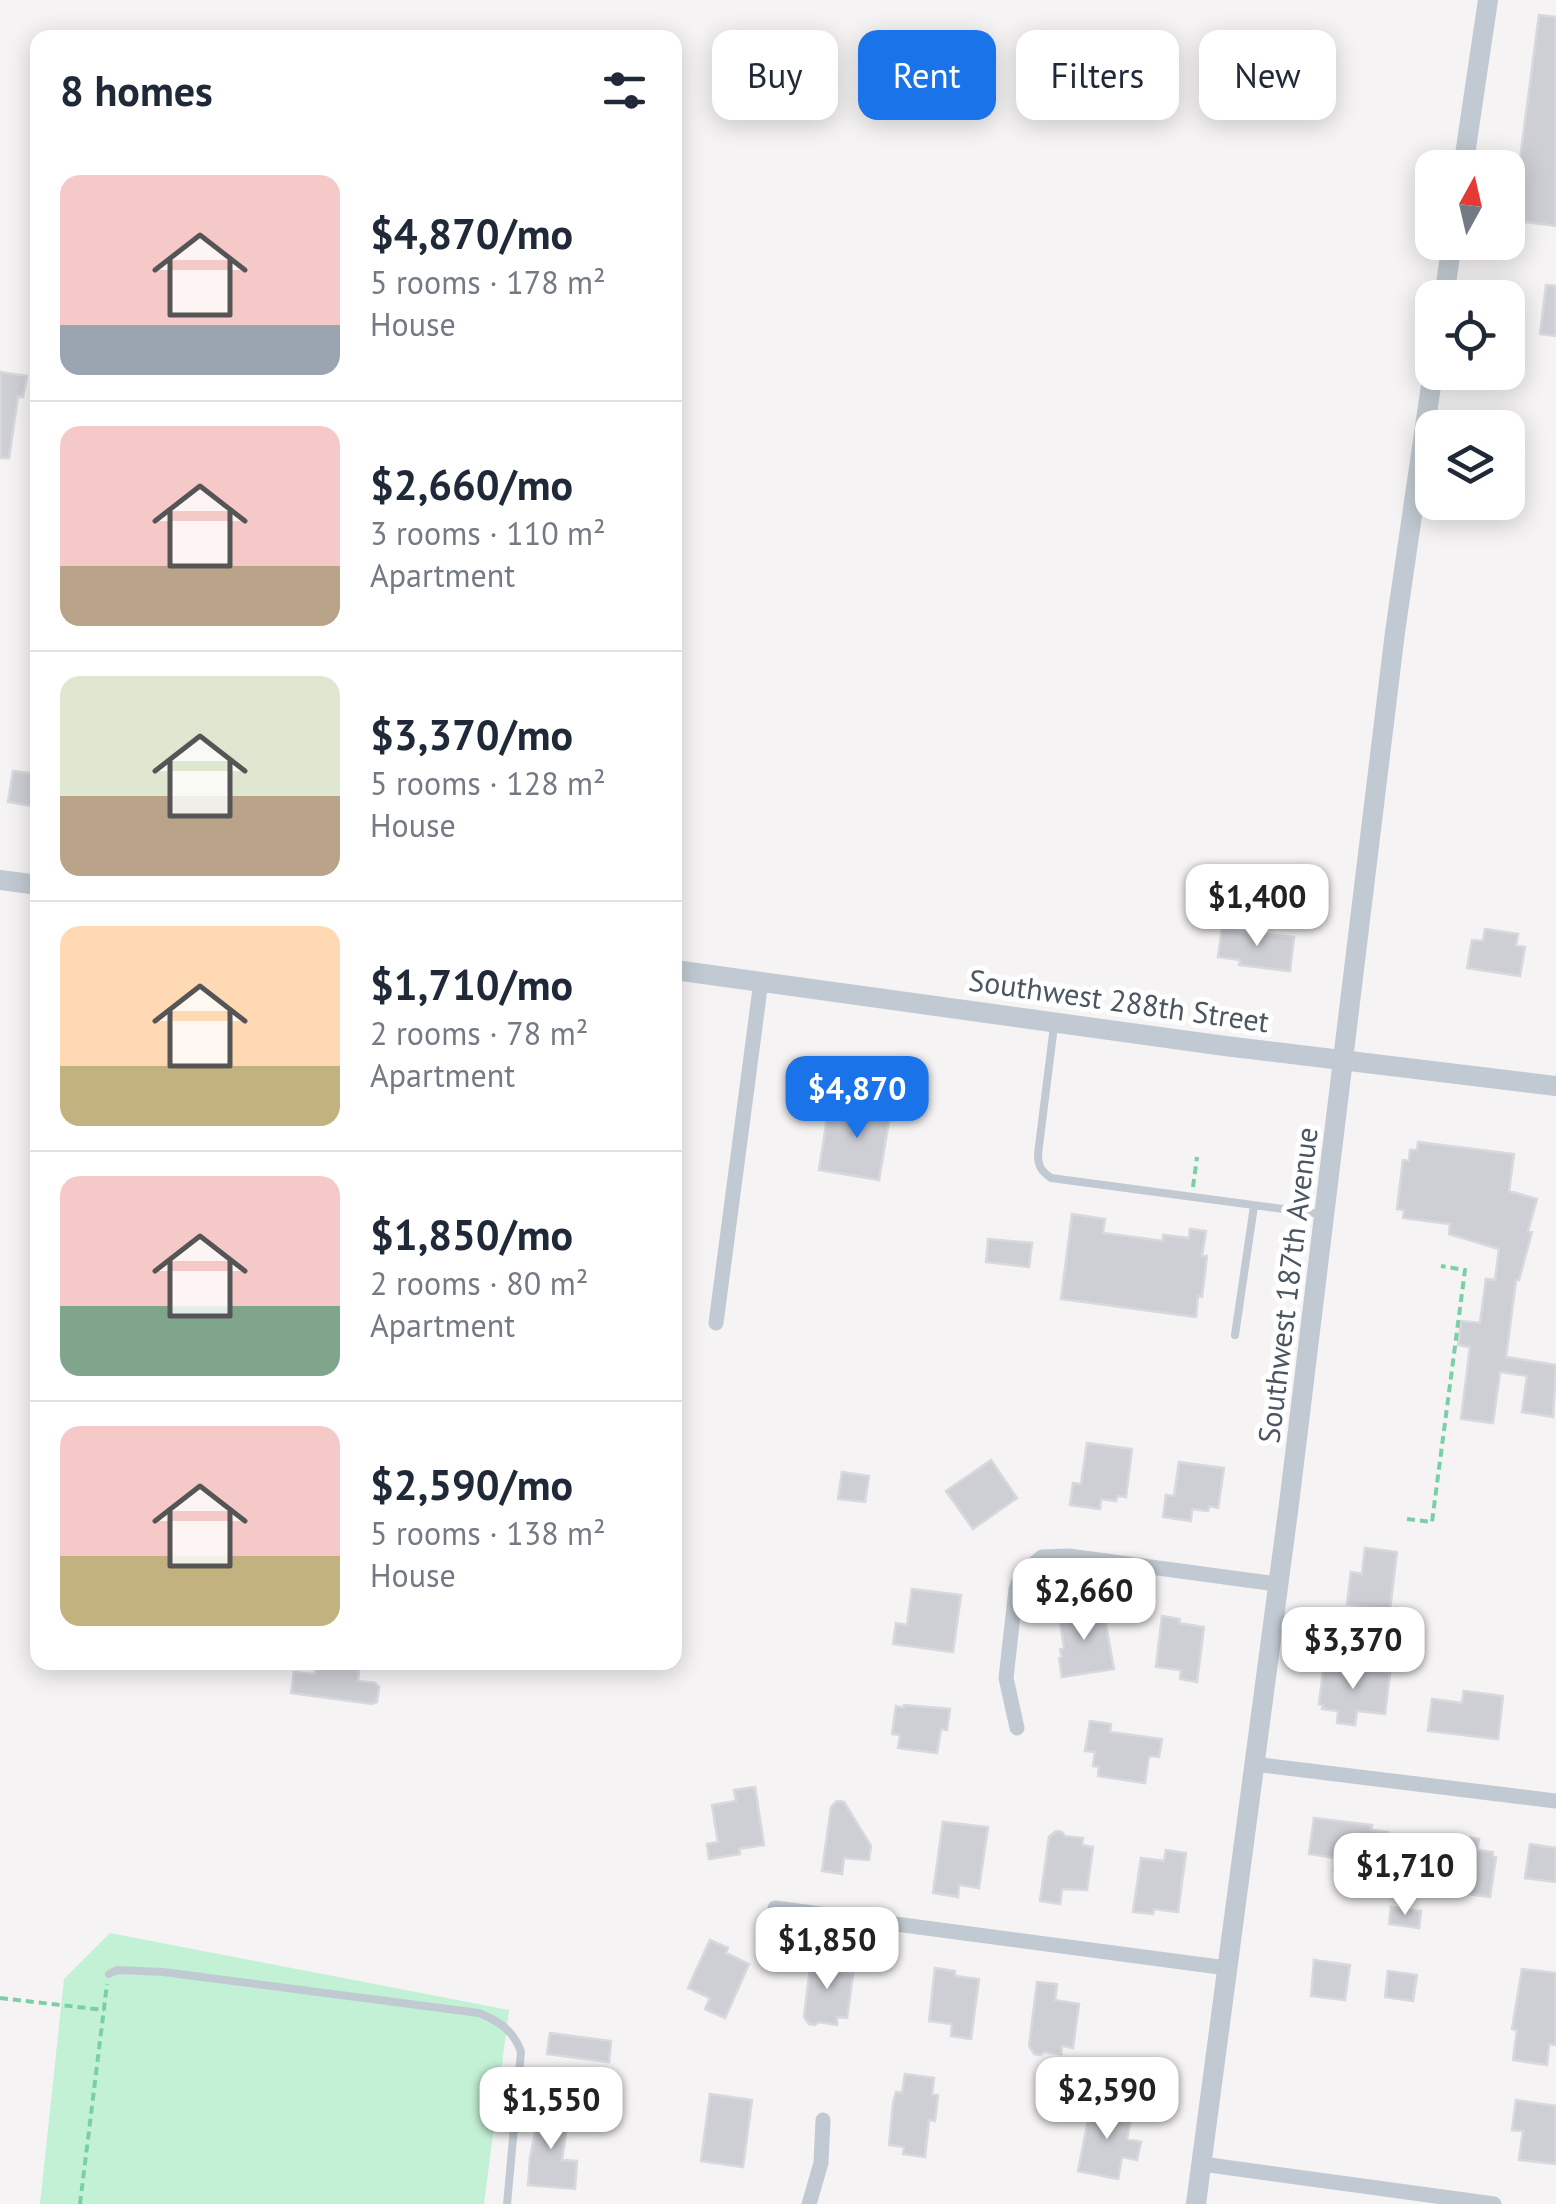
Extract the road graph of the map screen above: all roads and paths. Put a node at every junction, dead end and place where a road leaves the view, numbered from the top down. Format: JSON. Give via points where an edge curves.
{"nodes":[{"id":1,"x":1488,"y":0,"type":"edge"},
{"id":2,"x":1466,"y":150,"type":"edge"},
{"id":3,"x":1430,"y":390,"type":"edge"},
{"id":4,"x":0,"y":880,"type":"edge"},
{"id":5,"x":30,"y":884,"type":"edge"},
{"id":6,"x":682,"y":971,"type":"edge"},
{"id":7,"x":761,"y":981,"type":"junction"},
{"id":8,"x":1055,"y":1022,"type":"junction"},
{"id":9,"x":1344,"y":1060,"type":"junction"},
{"id":10,"x":1556,"y":1086,"type":"edge"},
{"id":11,"x":1197,"y":1157,"type":"dead end"},
{"id":12,"x":1191,"y":1198,"type":"junction"},
{"id":13,"x":1254,"y":1206,"type":"junction"},
{"id":14,"x":1326,"y":1214,"type":"junction"},
{"id":15,"x":1441,"y":1266,"type":"dead end"},
{"id":16,"x":716,"y":1323,"type":"dead end"},
{"id":17,"x":1236,"y":1335,"type":"dead end"},
{"id":18,"x":1407,"y":1519,"type":"dead end"},
{"id":19,"x":1277,"y":1584,"type":"junction"},
{"id":20,"x":1017,"y":1728,"type":"dead end"},
{"id":21,"x":1254,"y":1764,"type":"junction"},
{"id":22,"x":1556,"y":1801,"type":"edge"},
{"id":23,"x":775,"y":1908,"type":"dead end"},
{"id":24,"x":1227,"y":1968,"type":"junction"},
{"id":25,"x":109,"y":1974,"type":"joint"},
{"id":26,"x":0,"y":1998,"type":"edge"},
{"id":27,"x":104,"y":2010,"type":"junction"},
{"id":28,"x":823,"y":2120,"type":"dead end"},
{"id":29,"x":1202,"y":2164,"type":"junction"},
{"id":30,"x":80,"y":2204,"type":"edge"},
{"id":31,"x":507,"y":2204,"type":"edge"},
{"id":32,"x":809,"y":2204,"type":"edge"},
{"id":33,"x":1196,"y":2204,"type":"edge"},
{"id":34,"x":1494,"y":2204,"type":"edge"}],
"edges":[{"from":1,"to":2,"type":"street"},
{"from":3,"to":9,"type":"street","name":"Southwest 187th Avenue"},
{"from":4,"to":5,"type":"street"},
{"from":6,"to":7,"type":"street","name":"Southwest 288th Street"},
{"from":7,"to":8,"type":"street","name":"Southwest 288th Street"},
{"from":7,"to":16,"type":"street"},
{"from":8,"to":9,"type":"street","name":"Southwest 288th Street"},
{"from":8,"to":12,"type":"lane","via":[[1038,1154],[1042,1172]]},
{"from":9,"to":10,"type":"street","name":"Southwest 288th Street"},
{"from":9,"to":14,"type":"street","name":"Southwest 187th Avenue"},
{"from":11,"to":12,"type":"path"},
{"from":12,"to":13,"type":"lane"},
{"from":13,"to":14,"type":"lane"},
{"from":13,"to":17,"type":"lane"},
{"from":14,"to":19,"type":"street","name":"Southwest 187th Avenue"},
{"from":15,"to":18,"type":"path","via":[[1465,1270],[1432,1522]]},
{"from":19,"to":20,"type":"street","via":[[1042,1557],[1022,1574],[1014,1604],[1006,1678]]},
{"from":19,"to":21,"type":"street","name":"Southwest 187th Avenue"},
{"from":21,"to":22,"type":"street"},
{"from":21,"to":24,"type":"street","name":"Southwest 187th Avenue"},
{"from":23,"to":24,"type":"street"},
{"from":24,"to":29,"type":"street","name":"Southwest 187th Avenue"},
{"from":25,"to":27,"type":"path"},
{"from":25,"to":31,"type":"lane","via":[[163,1972],[495,2019],[520,2052]]},
{"from":26,"to":27,"type":"path"},
{"from":27,"to":30,"type":"path"},
{"from":28,"to":32,"type":"street","via":[[821,2163]]},
{"from":29,"to":33,"type":"street","name":"Southwest 187th Avenue"},
{"from":29,"to":34,"type":"street"}]}
